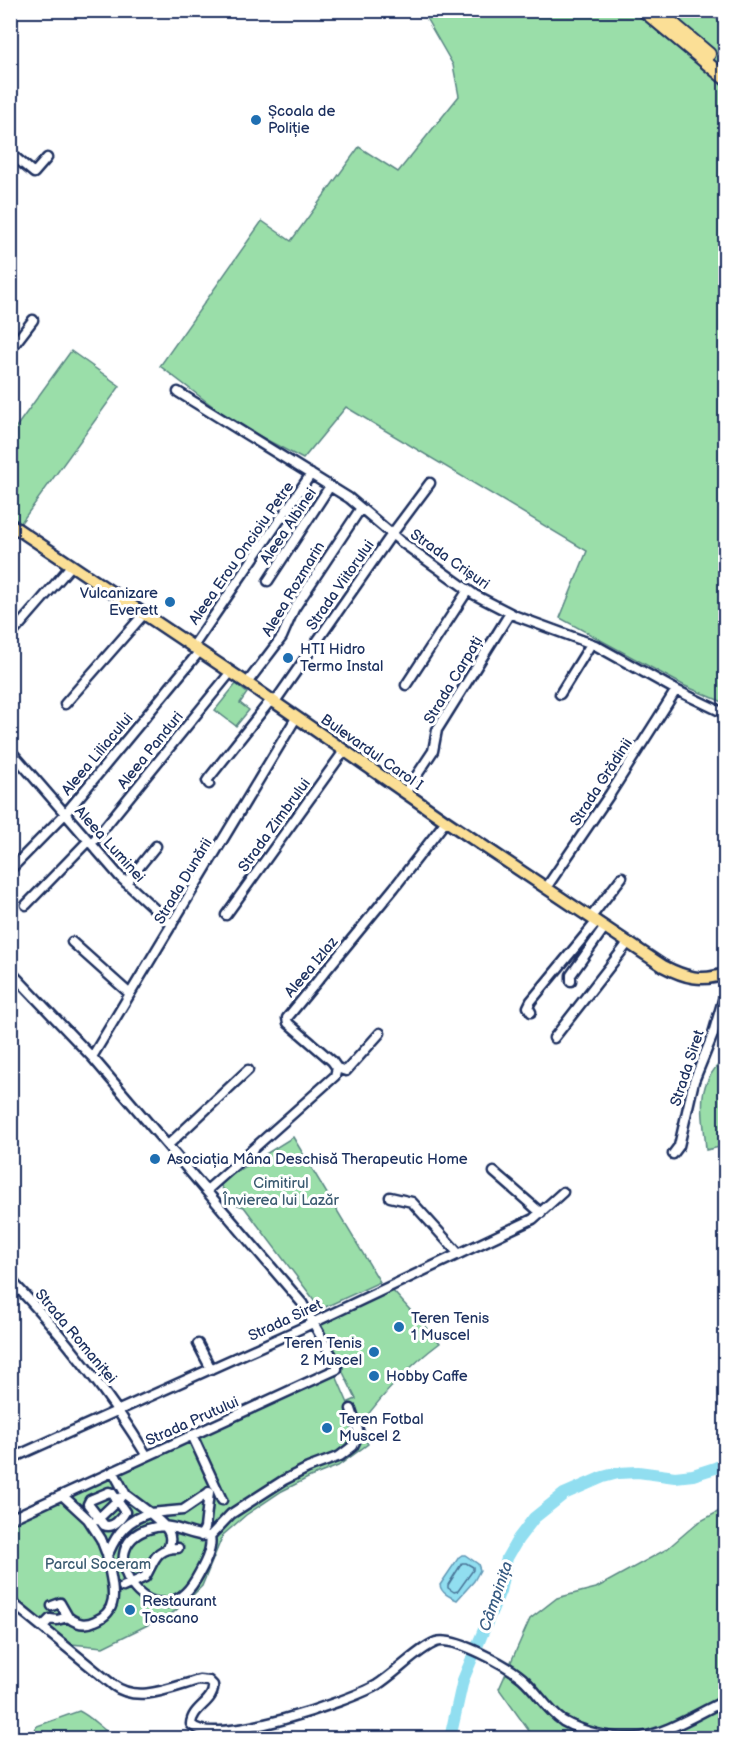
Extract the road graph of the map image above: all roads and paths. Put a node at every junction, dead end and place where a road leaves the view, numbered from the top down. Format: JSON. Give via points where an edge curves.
{"nodes":[{"id":1,"x":643,"y":10,"type":"edge"},
{"id":2,"x":657,"y":10,"type":"edge"},
{"id":3,"x":726,"y":68,"type":"edge"},
{"id":4,"x":726,"y":79,"type":"edge"},
{"id":5,"x":10,"y":153,"type":"edge"},
{"id":6,"x":47,"y":158,"type":"dead end"},
{"id":7,"x":33,"y":320,"type":"dead end"},
{"id":8,"x":10,"y":350,"type":"edge"},
{"id":9,"x":177,"y":392,"type":"dead end"},
{"id":10,"x":311,"y":474,"type":"junction"},
{"id":11,"x":430,"y":483,"type":"dead end"},
{"id":12,"x":330,"y":486,"type":"junction"},
{"id":13,"x":361,"y":508,"type":"junction"},
{"id":14,"x":10,"y":524,"type":"edge"},
{"id":15,"x":392,"y":534,"type":"junction"},
{"id":16,"x":71,"y":566,"type":"junction"},
{"id":17,"x":268,"y":581,"type":"dead end"},
{"id":18,"x":468,"y":590,"type":"junction"},
{"id":19,"x":510,"y":613,"type":"junction"},
{"id":20,"x":143,"y":615,"type":"junction"},
{"id":21,"x":10,"y":636,"type":"edge"},
{"id":22,"x":591,"y":644,"type":"junction"},
{"id":23,"x":195,"y":650,"type":"junction"},
{"id":24,"x":230,"y":673,"type":"junction"},
{"id":25,"x":247,"y":683,"type":"junction"},
{"id":26,"x":406,"y":685,"type":"dead end"},
{"id":27,"x":676,"y":690,"type":"junction"},
{"id":28,"x":560,"y":693,"type":"dead end"},
{"id":29,"x":273,"y":701,"type":"junction"},
{"id":30,"x":65,"y":704,"type":"dead end"},
{"id":31,"x":726,"y":714,"type":"edge"},
{"id":32,"x":296,"y":718,"type":"junction"},
{"id":33,"x":10,"y":750,"type":"edge"},
{"id":34,"x":344,"y":751,"type":"junction"},
{"id":35,"x":209,"y":784,"type":"dead end"},
{"id":36,"x":405,"y":793,"type":"junction"},
{"id":37,"x":65,"y":814,"type":"junction"},
{"id":38,"x":446,"y":821,"type":"junction"},
{"id":39,"x":90,"y":843,"type":"junction"},
{"id":40,"x":156,"y":846,"type":"dead end"},
{"id":41,"x":10,"y":870,"type":"edge"},
{"id":42,"x":622,"y":876,"type":"dead end"},
{"id":43,"x":126,"y":883,"type":"junction"},
{"id":44,"x":546,"y":888,"type":"junction"},
{"id":45,"x":26,"y":904,"type":"dead end"},
{"id":46,"x":226,"y":915,"type":"dead end"},
{"id":47,"x":598,"y":922,"type":"junction"},
{"id":48,"x":172,"y":925,"type":"junction"},
{"id":49,"x":72,"y":942,"type":"dead end"},
{"id":50,"x":628,"y":943,"type":"junction"},
{"id":51,"x":10,"y":971,"type":"edge"},
{"id":52,"x":725,"y":974,"type":"edge"},
{"id":53,"x":571,"y":981,"type":"dead end"},
{"id":54,"x":726,"y":990,"type":"edge"},
{"id":55,"x":130,"y":994,"type":"junction"},
{"id":56,"x":531,"y":1012,"type":"dead end"},
{"id":57,"x":380,"y":1033,"type":"dead end"},
{"id":58,"x":554,"y":1038,"type":"dead end"},
{"id":59,"x":92,"y":1057,"type":"junction"},
{"id":60,"x":337,"y":1068,"type":"junction"},
{"id":61,"x":248,"y":1070,"type":"dead end"},
{"id":62,"x":168,"y":1145,"type":"junction"},
{"id":63,"x":673,"y":1154,"type":"dead end"},
{"id":64,"x":494,"y":1173,"type":"dead end"},
{"id":65,"x":207,"y":1190,"type":"junction"},
{"id":66,"x":563,"y":1192,"type":"dead end"},
{"id":67,"x":390,"y":1197,"type":"dead end"},
{"id":68,"x":541,"y":1213,"type":"junction"},
{"id":69,"x":458,"y":1253,"type":"junction"},
{"id":70,"x":10,"y":1279,"type":"edge"},
{"id":71,"x":314,"y":1322,"type":"junction"},
{"id":72,"x":198,"y":1344,"type":"dead end"},
{"id":73,"x":211,"y":1369,"type":"junction"},
{"id":74,"x":351,"y":1408,"type":"dead end"},
{"id":75,"x":120,"y":1410,"type":"junction"},
{"id":76,"x":192,"y":1436,"type":"junction"},
{"id":77,"x":147,"y":1456,"type":"junction"},
{"id":78,"x":10,"y":1459,"type":"edge"},
{"id":79,"x":113,"y":1471,"type":"junction"},
{"id":80,"x":215,"y":1486,"type":"junction"},
{"id":81,"x":208,"y":1493,"type":"junction"},
{"id":82,"x":126,"y":1494,"type":"junction"},
{"id":83,"x":62,"y":1495,"type":"junction"},
{"id":84,"x":117,"y":1500,"type":"junction"},
{"id":85,"x":222,"y":1500,"type":"dead end"},
{"id":86,"x":150,"y":1513,"type":"junction"},
{"id":87,"x":98,"y":1517,"type":"junction"},
{"id":88,"x":10,"y":1519,"type":"edge"},
{"id":89,"x":93,"y":1526,"type":"junction"},
{"id":90,"x":164,"y":1526,"type":"junction"},
{"id":91,"x":205,"y":1536,"type":"junction"},
{"id":92,"x":178,"y":1548,"type":"dead end"},
{"id":93,"x":168,"y":1549,"type":"junction"},
{"id":94,"x":107,"y":1552,"type":"junction"},
{"id":95,"x":122,"y":1586,"type":"junction"},
{"id":96,"x":135,"y":1597,"type":"dead end"},
{"id":97,"x":10,"y":1601,"type":"edge"},
{"id":98,"x":52,"y":1606,"type":"dead end"},
{"id":99,"x":68,"y":1617,"type":"junction"},
{"id":100,"x":42,"y":1628,"type":"junction"},
{"id":101,"x":726,"y":1700,"type":"edge"},
{"id":102,"x":726,"y":1736,"type":"edge"},
{"id":103,"x":238,"y":1737,"type":"edge"},
{"id":104,"x":722,"y":1738,"type":"edge"}],
"edges":[{"from":1,"to":4,"type":"highway"},
{"from":2,"to":3,"type":"highway"},
{"from":5,"to":6,"type":"street","via":[[34,173]]},
{"from":7,"to":8,"type":"street"},
{"from":9,"to":10,"type":"street","name":"Strada Crișuri"},
{"from":10,"to":12,"type":"street","name":"Strada Crișuri"},
{"from":10,"to":23,"type":"street","name":"Aleea Erou Oncioiu Petre"},
{"from":11,"to":15,"type":"street","name":"Strada Viitorului"},
{"from":12,"to":13,"type":"street","name":"Strada Crișuri"},
{"from":12,"to":17,"type":"street","name":"Aleea Albinei"},
{"from":13,"to":15,"type":"street","name":"Strada Crișuri"},
{"from":13,"to":25,"type":"street","name":"Aleea Rozmarin","via":[[294,609],[282,637]]},
{"from":14,"to":16,"type":"main road","name":"Bulevardul Carol I"},
{"from":15,"to":18,"type":"street","name":"Strada Crișuri"},
{"from":15,"to":29,"type":"street","name":"Strada Viitorului"},
{"from":16,"to":20,"type":"main road","name":"Bulevardul Carol I"},
{"from":16,"to":21,"type":"street"},
{"from":18,"to":19,"type":"street","name":"Strada Crișuri"},
{"from":18,"to":26,"type":"street"},
{"from":19,"to":22,"type":"street","name":"Strada Crișuri"},
{"from":19,"to":36,"type":"street","name":"Strada Carpați","via":[[437,730],[433,751]]},
{"from":20,"to":23,"type":"main road","name":"Bulevardul Carol I"},
{"from":20,"to":30,"type":"street"},
{"from":22,"to":27,"type":"street","name":"Strada Crișuri"},
{"from":22,"to":28,"type":"street"},
{"from":23,"to":24,"type":"main road","name":"Bulevardul Carol I"},
{"from":23,"to":37,"type":"street","name":"Aleea Liliacului"},
{"from":24,"to":25,"type":"main road","name":"Bulevardul Carol I"},
{"from":24,"to":39,"type":"street","name":"Aleea Panduri"},
{"from":25,"to":29,"type":"main road","name":"Bulevardul Carol I"},
{"from":27,"to":31,"type":"street","name":"Strada Crișuri"},
{"from":27,"to":44,"type":"street","name":"Strada Grădinii"},
{"from":29,"to":32,"type":"main road","name":"Bulevardul Carol I"},
{"from":29,"to":35,"type":"street","name":"Strada Viitorului","via":[[207,780]]},
{"from":32,"to":34,"type":"main road","name":"Bulevardul Carol I"},
{"from":32,"to":48,"type":"street","name":"Strada Dunării"},
{"from":33,"to":37,"type":"street","name":"Aleea Luminei"},
{"from":34,"to":36,"type":"main road","name":"Bulevardul Carol I"},
{"from":34,"to":46,"type":"street","name":"Strada Zimbrului"},
{"from":36,"to":38,"type":"main road","name":"Bulevardul Carol I"},
{"from":37,"to":39,"type":"street","name":"Aleea Luminei"},
{"from":37,"to":41,"type":"street","name":"Aleea Liliacului"},
{"from":38,"to":44,"type":"main road","name":"Bulevardul Carol I"},
{"from":38,"to":60,"type":"street","name":"Aleea Izlaz","via":[[287,1018]]},
{"from":39,"to":43,"type":"street","name":"Aleea Luminei"},
{"from":39,"to":45,"type":"street","name":"Aleea Panduri"},
{"from":40,"to":43,"type":"street"},
{"from":42,"to":47,"type":"street"},
{"from":43,"to":48,"type":"street","name":"Aleea Luminei"},
{"from":44,"to":47,"type":"main road","name":"Bulevardul Carol I"},
{"from":47,"to":50,"type":"main road","name":"Bulevardul Carol I"},
{"from":47,"to":53,"type":"street"},
{"from":47,"to":56,"type":"street","via":[[531,1001]]},
{"from":48,"to":55,"type":"street","name":"Strada Dunării"},
{"from":49,"to":55,"type":"street"},
{"from":50,"to":52,"type":"main road","name":"Bulevardul Carol I","via":[[684,976],[705,979]]},
{"from":50,"to":58,"type":"street"},
{"from":51,"to":59,"type":"street"},
{"from":54,"to":63,"type":"street","name":"Strada Siret","via":[[692,1087],[679,1146]]},
{"from":55,"to":59,"type":"street","name":"Strada Dunării"},
{"from":57,"to":60,"type":"street","via":[[346,1071]]},
{"from":59,"to":62,"type":"street"},
{"from":60,"to":65,"type":"street","via":[[335,1076]]},
{"from":61,"to":62,"type":"street"},
{"from":62,"to":65,"type":"street"},
{"from":64,"to":68,"type":"street"},
{"from":65,"to":71,"type":"street"},
{"from":66,"to":68,"type":"street","name":"Strada Siret"},
{"from":67,"to":69,"type":"street","via":[[412,1202]]},
{"from":68,"to":69,"type":"street","name":"Strada Siret"},
{"from":69,"to":71,"type":"street","name":"Strada Siret"},
{"from":70,"to":75,"type":"street","name":"Strada Romaniței"},
{"from":71,"to":73,"type":"street","name":"Strada Siret"},
{"from":71,"to":76,"type":"street","name":"Strada Prutului","via":[[337,1369]]},
{"from":72,"to":73,"type":"street"},
{"from":73,"to":75,"type":"street","name":"Strada Siret"},
{"from":74,"to":91,"type":"street","via":[[359,1433],[353,1446],[335,1459],[284,1480]]},
{"from":75,"to":77,"type":"street","name":"Strada Romaniței"},
{"from":75,"to":78,"type":"street","name":"Strada Siret"},
{"from":76,"to":77,"type":"street","name":"Strada Prutului"},
{"from":76,"to":80,"type":"street"},
{"from":77,"to":79,"type":"street","name":"Strada Prutului"},
{"from":79,"to":82,"type":"street"},
{"from":79,"to":83,"type":"street","name":"Strada Prutului"},
{"from":80,"to":81,"type":"street"},
{"from":80,"to":85,"type":"street"},
{"from":81,"to":86,"type":"street","via":[[183,1510]]},
{"from":81,"to":91,"type":"street"},
{"from":82,"to":84,"type":"street"},
{"from":82,"to":86,"type":"street"},
{"from":83,"to":88,"type":"street","name":"Strada Prutului"},
{"from":83,"to":89,"type":"street"},
{"from":84,"to":87,"type":"street"},
{"from":84,"to":87,"type":"street","via":[[125,1512],[113,1526],[104,1525]]},
{"from":84,"to":87,"type":"street","via":[[111,1492],[90,1500],[89,1506]]},
{"from":86,"to":90,"type":"street"},
{"from":86,"to":94,"type":"street","via":[[130,1522]]},
{"from":87,"to":89,"type":"street"},
{"from":89,"to":94,"type":"street"},
{"from":90,"to":91,"type":"street"},
{"from":90,"to":93,"type":"street","via":[[171,1537]]},
{"from":90,"to":95,"type":"street","via":[[144,1531],[130,1542],[124,1558]]},
{"from":91,"to":95,"type":"street","via":[[210,1547],[203,1567],[194,1583],[176,1598],[168,1602],[153,1600]]},
{"from":92,"to":93,"type":"street"},
{"from":93,"to":95,"type":"street","via":[[153,1558],[145,1577]]},
{"from":94,"to":95,"type":"street"},
{"from":95,"to":96,"type":"street"},
{"from":95,"to":99,"type":"street","via":[[101,1618],[80,1624]]},
{"from":97,"to":100,"type":"street"},
{"from":98,"to":99,"type":"street","via":[[60,1603]]},
{"from":99,"to":100,"type":"street","via":[[50,1620]]},
{"from":100,"to":103,"type":"street","via":[[125,1693],[140,1695],[209,1681],[214,1690],[191,1718],[194,1728],[204,1734]]},
{"from":101,"to":103,"type":"street","via":[[645,1737],[622,1738],[563,1721],[522,1678],[448,1641],[436,1642],[364,1692]]},
{"from":102,"to":104,"type":"street"}]}
